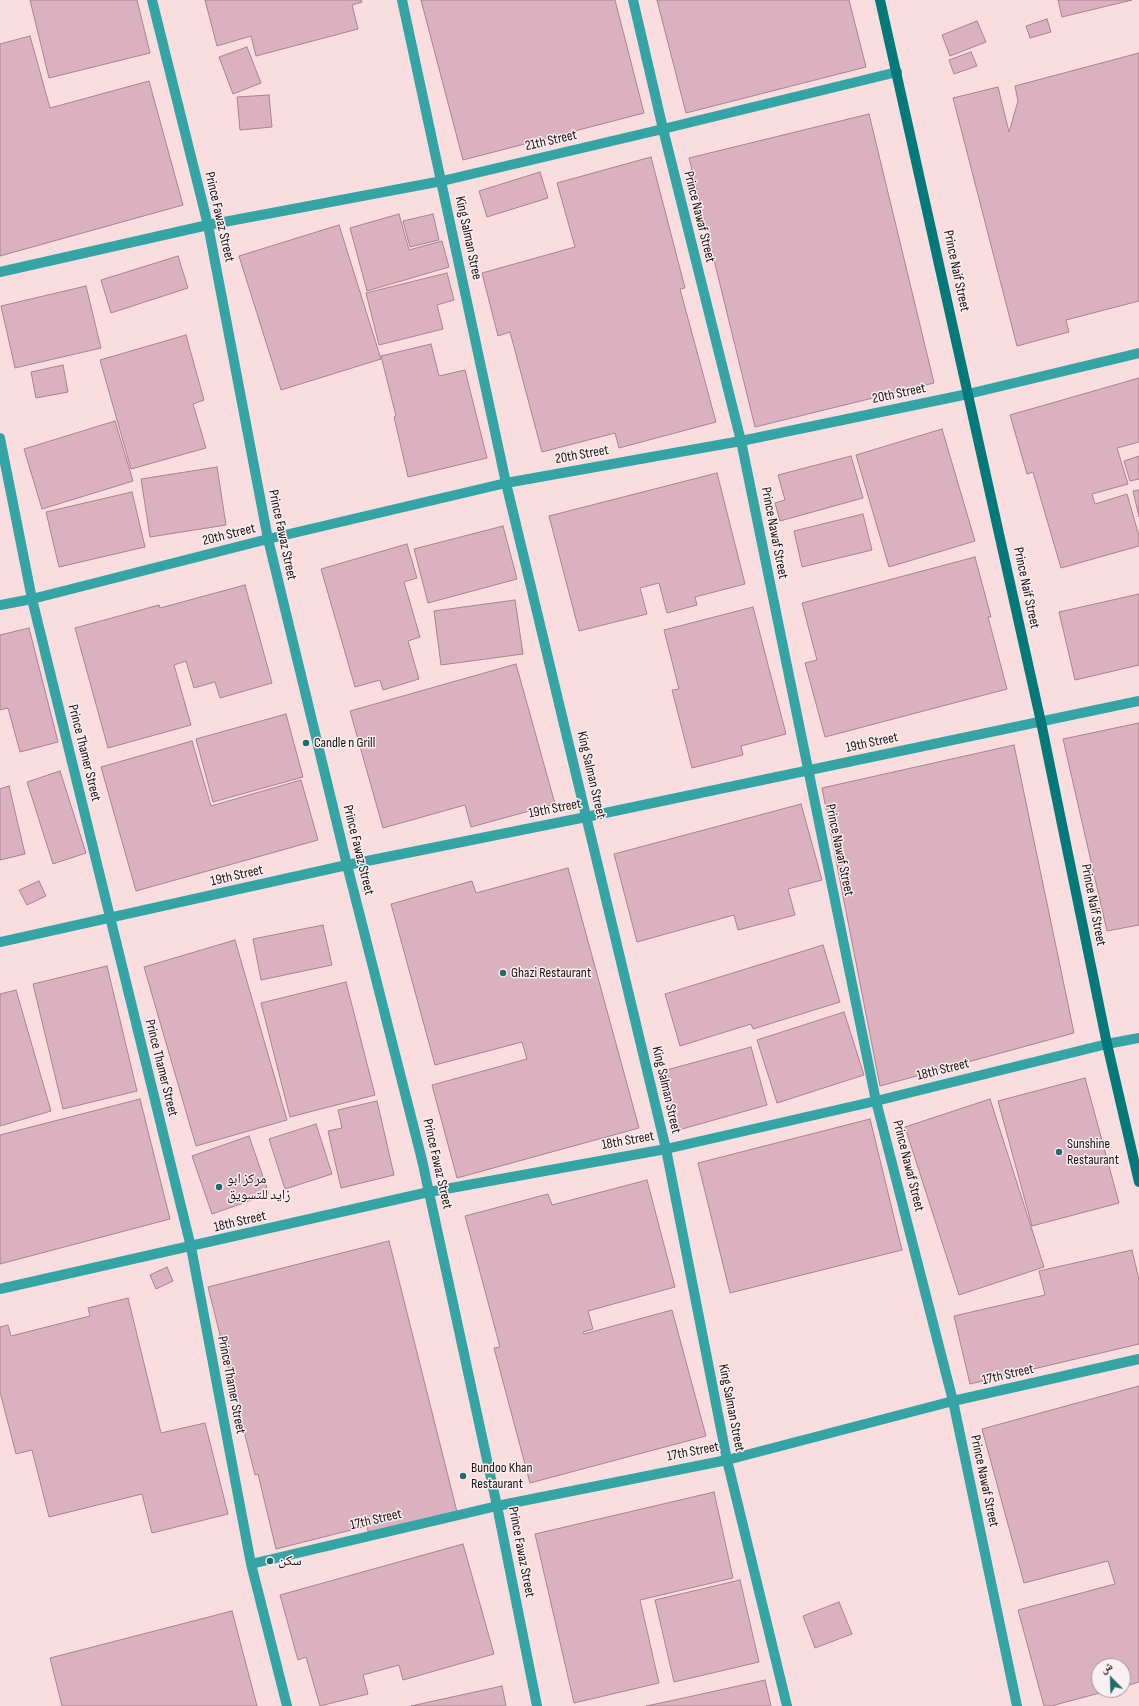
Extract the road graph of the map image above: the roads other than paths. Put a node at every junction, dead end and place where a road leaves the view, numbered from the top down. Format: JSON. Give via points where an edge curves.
{"nodes":[{"id":1,"x":152,"y":0,"type":"edge"},
{"id":2,"x":402,"y":0,"type":"edge"},
{"id":3,"x":633,"y":0,"type":"edge"},
{"id":4,"x":880,"y":0,"type":"edge"},
{"id":5,"x":897,"y":72,"type":"junction"},
{"id":6,"x":663,"y":129,"type":"junction"},
{"id":7,"x":442,"y":181,"type":"junction"},
{"id":8,"x":208,"y":225,"type":"junction"},
{"id":9,"x":0,"y":272,"type":"edge"},
{"id":10,"x":1139,"y":353,"type":"edge"},
{"id":11,"x":968,"y":394,"type":"junction"},
{"id":12,"x":0,"y":438,"type":"edge"},
{"id":13,"x":741,"y":441,"type":"junction"},
{"id":14,"x":506,"y":483,"type":"junction"},
{"id":15,"x":268,"y":539,"type":"junction"},
{"id":16,"x":32,"y":599,"type":"junction"},
{"id":17,"x":0,"y":606,"type":"edge"},
{"id":18,"x":1139,"y":701,"type":"edge"},
{"id":19,"x":1041,"y":722,"type":"junction"},
{"id":20,"x":808,"y":770,"type":"junction"},
{"id":21,"x":586,"y":817,"type":"junction"},
{"id":22,"x":347,"y":865,"type":"junction"},
{"id":23,"x":111,"y":918,"type":"junction"},
{"id":24,"x":0,"y":942,"type":"edge"},
{"id":25,"x":1139,"y":1038,"type":"edge"},
{"id":26,"x":1107,"y":1044,"type":"junction"},
{"id":27,"x":876,"y":1101,"type":"junction"},
{"id":28,"x":666,"y":1148,"type":"junction"},
{"id":29,"x":1139,"y":1182,"type":"edge"},
{"id":30,"x":429,"y":1192,"type":"junction"},
{"id":31,"x":191,"y":1247,"type":"junction"},
{"id":32,"x":0,"y":1289,"type":"edge"},
{"id":33,"x":1139,"y":1359,"type":"edge"},
{"id":34,"x":953,"y":1401,"type":"junction"},
{"id":35,"x":727,"y":1460,"type":"junction"},
{"id":36,"x":497,"y":1506,"type":"junction"},
{"id":37,"x":251,"y":1564,"type":"junction"},
{"id":38,"x":287,"y":1706,"type":"edge"},
{"id":39,"x":537,"y":1706,"type":"edge"},
{"id":40,"x":787,"y":1706,"type":"edge"},
{"id":41,"x":1017,"y":1706,"type":"edge"}],
"edges":[{"from":1,"to":8,"type":"street","name":"Prince Fawaz Street"},
{"from":2,"to":7,"type":"street","name":"King Salman Stree"},
{"from":3,"to":6,"type":"street","name":"Prince Nawaf Street"},
{"from":4,"to":5,"type":"street","name":"Prince Naif Street"},
{"from":5,"to":6,"type":"street","name":"21th Street"},
{"from":5,"to":11,"type":"street","name":"Prince Naif Street"},
{"from":6,"to":7,"type":"street","name":"21th Street"},
{"from":6,"to":13,"type":"street","name":"Prince Nawaf Street"},
{"from":7,"to":8,"type":"street","name":"21th Street"},
{"from":7,"to":14,"type":"street","name":"King Salman Stree"},
{"from":8,"to":9,"type":"street","name":"21th Street"},
{"from":8,"to":15,"type":"street","name":"Prince Fawaz Street"},
{"from":10,"to":11,"type":"street","name":"20th Street"},
{"from":11,"to":13,"type":"street","name":"20th Street"},
{"from":11,"to":19,"type":"street","name":"Prince Naif Street"},
{"from":12,"to":16,"type":"street","name":"Prince Thamer Street"},
{"from":13,"to":14,"type":"street","name":"20th Street"},
{"from":13,"to":20,"type":"street","name":"Prince Nawaf Street"},
{"from":14,"to":15,"type":"street","name":"20th Street"},
{"from":14,"to":21,"type":"street","name":"King Salman Street"},
{"from":15,"to":16,"type":"street","name":"20th Street"},
{"from":15,"to":22,"type":"street","name":"Prince Fawaz Street"},
{"from":16,"to":17,"type":"street","name":"20th Street"},
{"from":16,"to":23,"type":"street","name":"Prince Thamer Street"},
{"from":18,"to":19,"type":"street","name":"19th Street"},
{"from":19,"to":20,"type":"street","name":"19th Street"},
{"from":19,"to":26,"type":"street","name":"Prince Naif Street"},
{"from":20,"to":21,"type":"street","name":"19th Street"},
{"from":20,"to":27,"type":"street","name":"Prince Nawaf Street"},
{"from":21,"to":22,"type":"street","name":"19th Street"},
{"from":21,"to":28,"type":"street","name":"King Salman Street"},
{"from":22,"to":23,"type":"street","name":"19th Street"},
{"from":22,"to":30,"type":"street","name":"Prince Fawaz Street"},
{"from":23,"to":24,"type":"street","name":"19th Street"},
{"from":23,"to":31,"type":"street","name":"Prince Thamer Street"},
{"from":25,"to":26,"type":"street","name":"18th Street"},
{"from":26,"to":27,"type":"street","name":"18th Street"},
{"from":26,"to":29,"type":"street","name":"Prince Naif Street"},
{"from":27,"to":28,"type":"street","name":"18th Street"},
{"from":27,"to":34,"type":"street","name":"Prince Nawaf Street"},
{"from":28,"to":30,"type":"street","name":"18th Street"},
{"from":28,"to":35,"type":"street","name":"King Salman Street"},
{"from":30,"to":31,"type":"street","name":"18th Street"},
{"from":30,"to":36,"type":"street","name":"Prince Fawaz Street"},
{"from":31,"to":32,"type":"street","name":"18th Street"},
{"from":31,"to":37,"type":"street","name":"Prince Thamer Street"},
{"from":33,"to":34,"type":"street","name":"17th Street"},
{"from":34,"to":35,"type":"street","name":"17th Street"},
{"from":34,"to":41,"type":"street","name":"Prince Nawaf Street"},
{"from":35,"to":36,"type":"street","name":"17th Street"},
{"from":35,"to":40,"type":"street","name":"King Salman Street"},
{"from":36,"to":37,"type":"street","name":"17th Street"},
{"from":36,"to":39,"type":"street","name":"Prince Fawaz Street"},
{"from":37,"to":38,"type":"street","name":"Prince Thamer Street"}]}
